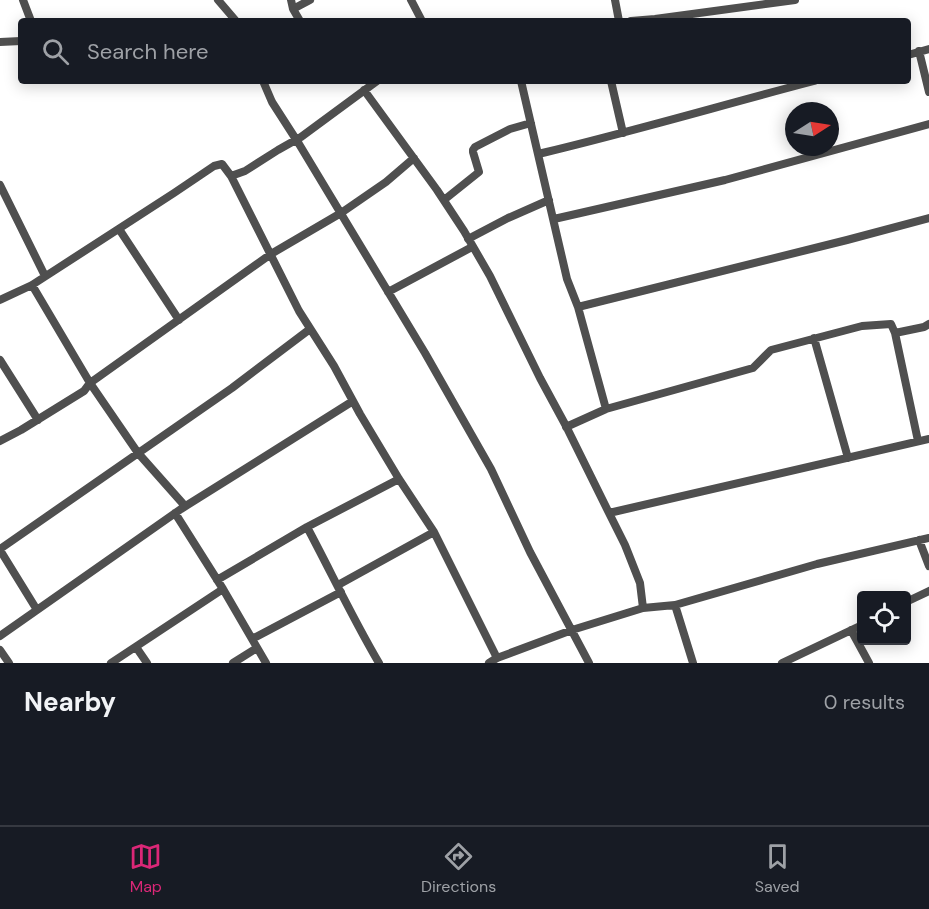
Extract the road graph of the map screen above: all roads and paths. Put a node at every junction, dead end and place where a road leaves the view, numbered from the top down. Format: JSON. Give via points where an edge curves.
{"nodes":[{"id":1,"x":23,"y":0,"type":"edge"},
{"id":2,"x":218,"y":0,"type":"edge"},
{"id":3,"x":310,"y":0,"type":"edge"},
{"id":4,"x":411,"y":0,"type":"edge"},
{"id":5,"x":615,"y":0,"type":"edge"},
{"id":6,"x":795,"y":0,"type":"edge"},
{"id":7,"x":292,"y":4,"type":"edge"},
{"id":8,"x":30,"y":18,"type":"edge"},
{"id":9,"x":233,"y":18,"type":"edge"},
{"id":10,"x":299,"y":18,"type":"edge"},
{"id":11,"x":420,"y":18,"type":"edge"},
{"id":12,"x":619,"y":18,"type":"edge"},
{"id":13,"x":662,"y":18,"type":"edge"},
{"id":14,"x":18,"y":41,"type":"edge"},
{"id":15,"x":0,"y":42,"type":"edge"},
{"id":16,"x":929,"y":49,"type":"edge"},
{"id":17,"x":918,"y":51,"type":"junction"},
{"id":18,"x":911,"y":54,"type":"edge"},
{"id":19,"x":264,"y":84,"type":"edge"},
{"id":20,"x":372,"y":84,"type":"edge"},
{"id":21,"x":522,"y":84,"type":"edge"},
{"id":22,"x":612,"y":84,"type":"edge"},
{"id":23,"x":803,"y":84,"type":"edge"},
{"id":24,"x":364,"y":90,"type":"junction"},
{"id":25,"x":929,"y":92,"type":"edge"},
{"id":26,"x":531,"y":123,"type":"junction"},
{"id":27,"x":929,"y":124,"type":"edge"},
{"id":28,"x":623,"y":133,"type":"junction"},
{"id":29,"x":296,"y":139,"type":"junction"},
{"id":30,"x":538,"y":154,"type":"junction"},
{"id":31,"x":414,"y":158,"type":"junction"},
{"id":32,"x":231,"y":176,"type":"junction"},
{"id":33,"x":0,"y":185,"type":"edge"},
{"id":34,"x":444,"y":200,"type":"junction"},
{"id":35,"x":549,"y":200,"type":"junction"},
{"id":36,"x":341,"y":213,"type":"junction"},
{"id":37,"x":929,"y":218,"type":"edge"},
{"id":38,"x":554,"y":219,"type":"junction"},
{"id":39,"x":119,"y":229,"type":"junction"},
{"id":40,"x":470,"y":243,"type":"junction"},
{"id":41,"x":271,"y":254,"type":"junction"},
{"id":42,"x":45,"y":276,"type":"junction"},
{"id":43,"x":32,"y":285,"type":"junction"},
{"id":44,"x":388,"y":292,"type":"junction"},
{"id":45,"x":0,"y":300,"type":"edge"},
{"id":46,"x":578,"y":307,"type":"junction"},
{"id":47,"x":178,"y":320,"type":"junction"},
{"id":48,"x":929,"y":324,"type":"edge"},
{"id":49,"x":310,"y":329,"type":"junction"},
{"id":50,"x":895,"y":333,"type":"junction"},
{"id":51,"x":814,"y":338,"type":"junction"},
{"id":52,"x":0,"y":360,"type":"edge"},
{"id":53,"x":90,"y":383,"type":"junction"},
{"id":54,"x":353,"y":401,"type":"junction"},
{"id":55,"x":606,"y":409,"type":"junction"},
{"id":56,"x":38,"y":420,"type":"junction"},
{"id":57,"x":567,"y":428,"type":"junction"},
{"id":58,"x":929,"y":439,"type":"edge"},
{"id":59,"x":0,"y":441,"type":"edge"},
{"id":60,"x":918,"y":441,"type":"junction"},
{"id":61,"x":138,"y":453,"type":"junction"},
{"id":62,"x":848,"y":458,"type":"junction"},
{"id":63,"x":399,"y":479,"type":"junction"},
{"id":64,"x":185,"y":506,"type":"junction"},
{"id":65,"x":175,"y":513,"type":"junction"},
{"id":66,"x":609,"y":513,"type":"junction"},
{"id":67,"x":307,"y":527,"type":"junction"},
{"id":68,"x":434,"y":532,"type":"junction"},
{"id":69,"x":929,"y":538,"type":"edge"},
{"id":70,"x":918,"y":540,"type":"junction"},
{"id":71,"x":0,"y":549,"type":"edge"},
{"id":72,"x":929,"y":566,"type":"edge"},
{"id":73,"x":217,"y":580,"type":"junction"},
{"id":74,"x":340,"y":588,"type":"junction"},
{"id":75,"x":223,"y":589,"type":"junction"},
{"id":76,"x":929,"y":591,"type":"edge"},
{"id":77,"x":911,"y":600,"type":"edge"},
{"id":78,"x":675,"y":605,"type":"junction"},
{"id":79,"x":643,"y":608,"type":"junction"},
{"id":80,"x":37,"y":610,"type":"junction"},
{"id":81,"x":857,"y":627,"type":"edge"},
{"id":82,"x":572,"y":630,"type":"junction"},
{"id":83,"x":851,"y":630,"type":"junction"},
{"id":84,"x":0,"y":636,"type":"edge"},
{"id":85,"x":252,"y":639,"type":"junction"},
{"id":86,"x":136,"y":647,"type":"junction"},
{"id":87,"x":257,"y":648,"type":"junction"},
{"id":88,"x":0,"y":650,"type":"edge"},
{"id":89,"x":497,"y":658,"type":"junction"},
{"id":90,"x":9,"y":663,"type":"edge"},
{"id":91,"x":111,"y":663,"type":"edge"},
{"id":92,"x":147,"y":663,"type":"edge"},
{"id":93,"x":233,"y":663,"type":"edge"},
{"id":94,"x":266,"y":663,"type":"edge"},
{"id":95,"x":379,"y":663,"type":"edge"},
{"id":96,"x":489,"y":663,"type":"edge"},
{"id":97,"x":589,"y":663,"type":"edge"},
{"id":98,"x":693,"y":663,"type":"edge"},
{"id":99,"x":782,"y":663,"type":"edge"},
{"id":100,"x":869,"y":663,"type":"edge"}],
"edges":[{"from":1,"to":8,"type":"street"},
{"from":2,"to":9,"type":"street"},
{"from":3,"to":7,"type":"street"},
{"from":4,"to":11,"type":"street"},
{"from":5,"to":12,"type":"street"},
{"from":6,"to":13,"type":"street"},
{"from":7,"to":10,"type":"street"},
{"from":14,"to":15,"type":"street"},
{"from":16,"to":17,"type":"street"},
{"from":17,"to":18,"type":"street"},
{"from":17,"to":25,"type":"street"},
{"from":19,"to":29,"type":"street"},
{"from":20,"to":24,"type":"street"},
{"from":21,"to":26,"type":"street"},
{"from":22,"to":28,"type":"street"},
{"from":23,"to":28,"type":"street"},
{"from":24,"to":29,"type":"street"},
{"from":24,"to":31,"type":"street"},
{"from":26,"to":30,"type":"street"},
{"from":26,"to":34,"type":"street","via":[[475,147],[472,150],[479,172]]},
{"from":27,"to":38,"type":"street","via":[[725,180]]},
{"from":28,"to":30,"type":"street"},
{"from":29,"to":32,"type":"street"},
{"from":29,"to":36,"type":"street"},
{"from":30,"to":35,"type":"street"},
{"from":31,"to":34,"type":"street"},
{"from":31,"to":36,"type":"street"},
{"from":32,"to":39,"type":"street","via":[[222,164],[214,166]]},
{"from":32,"to":41,"type":"street"},
{"from":33,"to":42,"type":"street"},
{"from":34,"to":40,"type":"street"},
{"from":35,"to":38,"type":"street"},
{"from":35,"to":40,"type":"street","via":[[508,218]]},
{"from":36,"to":41,"type":"street"},
{"from":36,"to":44,"type":"street"},
{"from":37,"to":46,"type":"street"},
{"from":38,"to":46,"type":"street","via":[[567,279]]},
{"from":39,"to":42,"type":"street"},
{"from":39,"to":47,"type":"street"},
{"from":40,"to":44,"type":"street"},
{"from":40,"to":57,"type":"street"},
{"from":41,"to":47,"type":"street"},
{"from":41,"to":49,"type":"street"},
{"from":42,"to":43,"type":"street"},
{"from":43,"to":45,"type":"street"},
{"from":43,"to":53,"type":"street"},
{"from":44,"to":82,"type":"street","via":[[491,469]]},
{"from":46,"to":55,"type":"street"},
{"from":47,"to":53,"type":"street"},
{"from":48,"to":50,"type":"street"},
{"from":49,"to":54,"type":"street"},
{"from":49,"to":61,"type":"street"},
{"from":50,"to":51,"type":"street","via":[[891,324],[862,326]]},
{"from":50,"to":60,"type":"street"},
{"from":51,"to":55,"type":"street","via":[[771,350],[753,368]]},
{"from":51,"to":62,"type":"street"},
{"from":52,"to":56,"type":"street"},
{"from":53,"to":56,"type":"street","via":[[84,391]]},
{"from":53,"to":61,"type":"street"},
{"from":54,"to":63,"type":"street"},
{"from":54,"to":64,"type":"street"},
{"from":55,"to":57,"type":"street"},
{"from":56,"to":59,"type":"street"},
{"from":57,"to":66,"type":"street"},
{"from":58,"to":60,"type":"street"},
{"from":60,"to":62,"type":"street"},
{"from":61,"to":64,"type":"street"},
{"from":61,"to":71,"type":"street"},
{"from":62,"to":66,"type":"street"},
{"from":63,"to":67,"type":"street"},
{"from":63,"to":68,"type":"street"},
{"from":64,"to":65,"type":"street"},
{"from":65,"to":73,"type":"street"},
{"from":65,"to":80,"type":"street"},
{"from":66,"to":79,"type":"street","via":[[640,584]]},
{"from":67,"to":73,"type":"street"},
{"from":67,"to":74,"type":"street"},
{"from":68,"to":74,"type":"street","via":[[364,569]]},
{"from":68,"to":89,"type":"street"},
{"from":69,"to":70,"type":"street"},
{"from":70,"to":72,"type":"street"},
{"from":70,"to":78,"type":"street"},
{"from":71,"to":80,"type":"street"},
{"from":73,"to":75,"type":"street"},
{"from":74,"to":85,"type":"street"},
{"from":74,"to":95,"type":"street"},
{"from":75,"to":85,"type":"street"},
{"from":75,"to":86,"type":"street"},
{"from":76,"to":77,"type":"street"},
{"from":78,"to":79,"type":"street"},
{"from":78,"to":98,"type":"street"},
{"from":79,"to":82,"type":"street"},
{"from":80,"to":84,"type":"street"},
{"from":81,"to":83,"type":"street"},
{"from":82,"to":89,"type":"street"},
{"from":82,"to":97,"type":"street"},
{"from":83,"to":99,"type":"street"},
{"from":83,"to":100,"type":"street"},
{"from":85,"to":87,"type":"street"},
{"from":86,"to":91,"type":"street"},
{"from":86,"to":92,"type":"street"},
{"from":87,"to":93,"type":"street"},
{"from":87,"to":94,"type":"street"},
{"from":88,"to":90,"type":"street"},
{"from":89,"to":96,"type":"street"}]}
